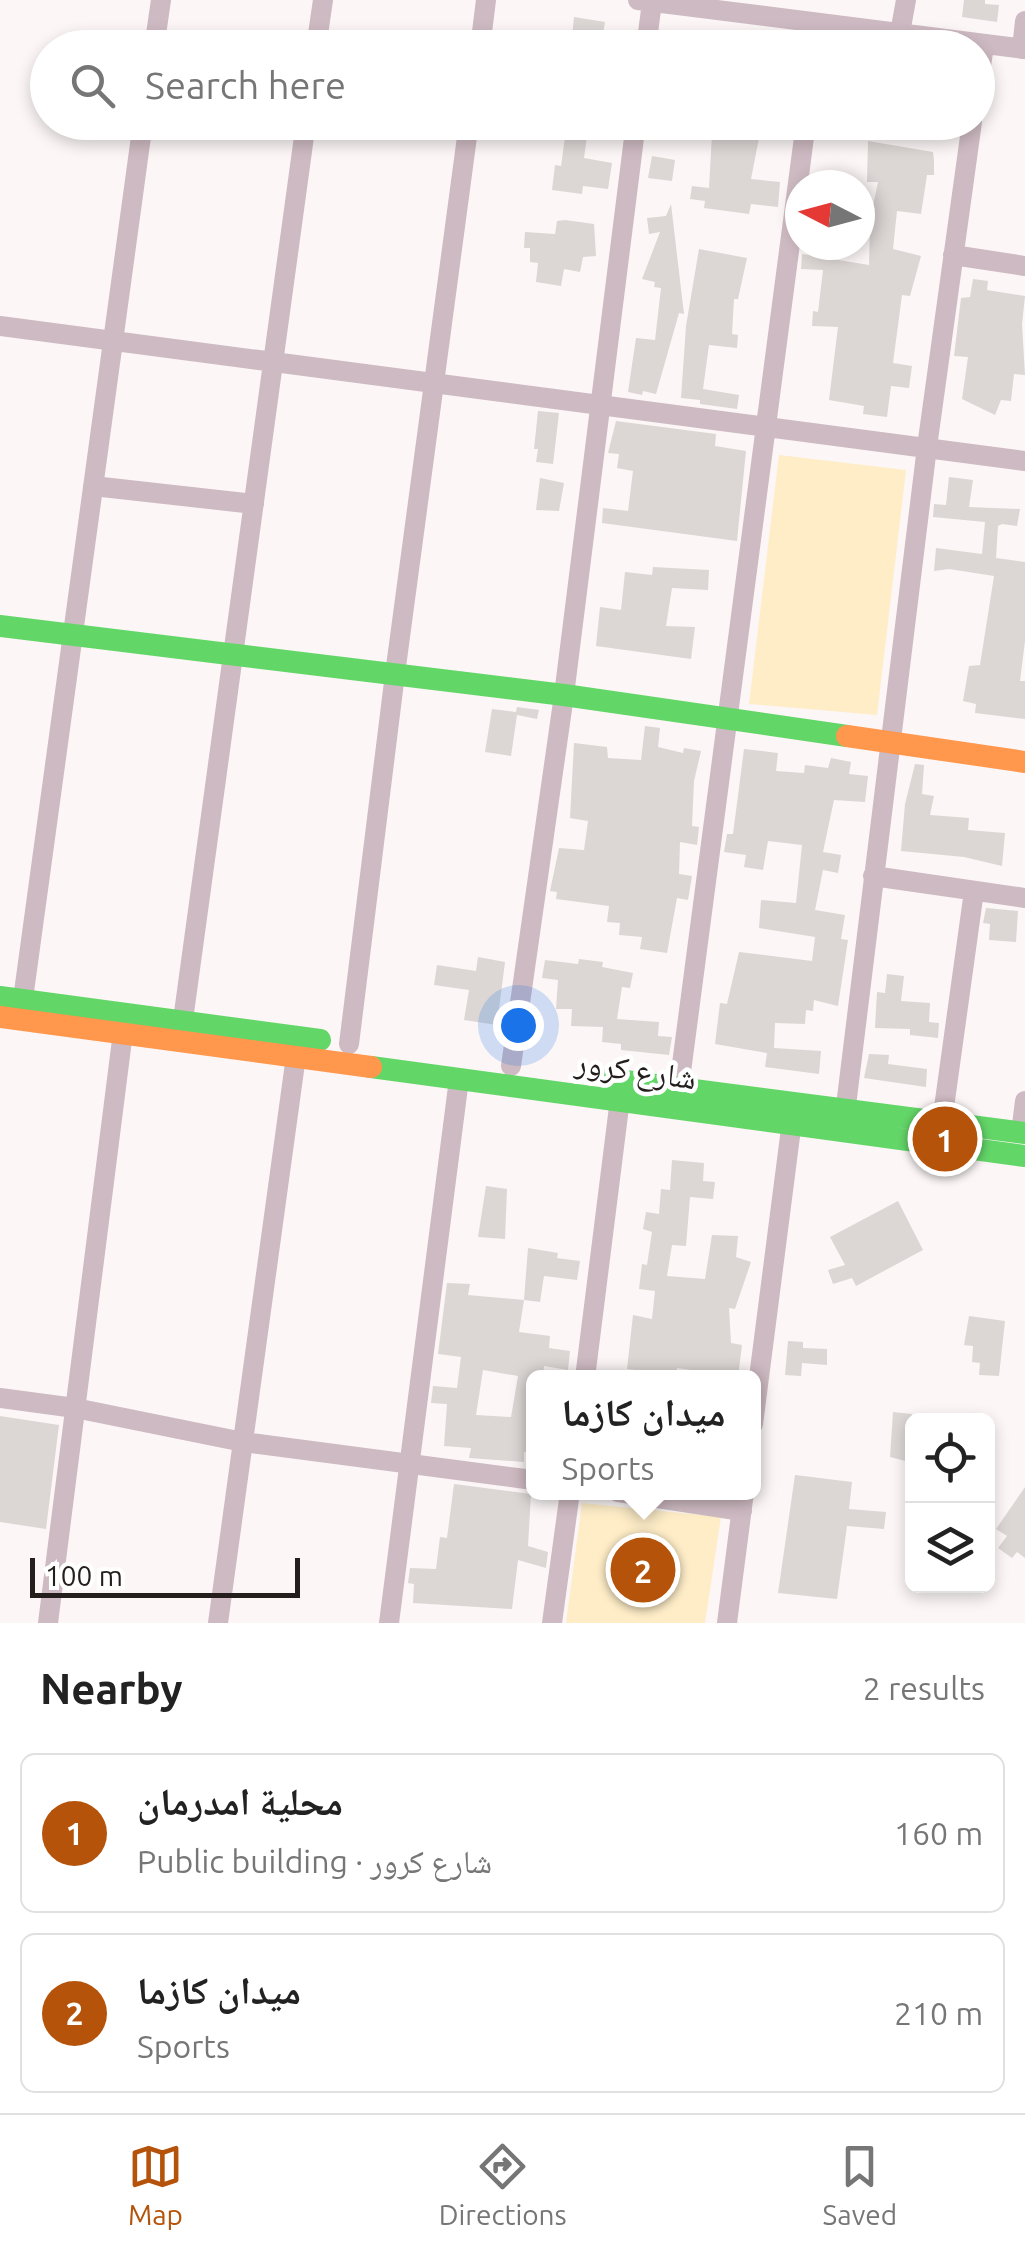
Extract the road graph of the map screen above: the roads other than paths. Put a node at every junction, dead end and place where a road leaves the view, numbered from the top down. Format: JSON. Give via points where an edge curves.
{"nodes":[{"id":1,"x":161,"y":0,"type":"edge"},
{"id":2,"x":322,"y":0,"type":"edge"},
{"id":3,"x":486,"y":0,"type":"edge"},
{"id":4,"x":906,"y":0,"type":"edge"},
{"id":5,"x":644,"y":1,"type":"edge"},
{"id":6,"x":768,"y":8,"type":"edge"},
{"id":7,"x":1025,"y":21,"type":"edge"},
{"id":8,"x":820,"y":23,"type":"junction"},
{"id":9,"x":157,"y":30,"type":"edge"},
{"id":10,"x":318,"y":30,"type":"edge"},
{"id":11,"x":482,"y":30,"type":"edge"},
{"id":12,"x":645,"y":30,"type":"edge"},
{"id":13,"x":819,"y":30,"type":"edge"},
{"id":14,"x":876,"y":30,"type":"edge"},
{"id":15,"x":901,"y":30,"type":"edge"},
{"id":16,"x":995,"y":46,"type":"edge"},
{"id":17,"x":1024,"y":49,"type":"edge"},
{"id":18,"x":140,"y":140,"type":"edge"},
{"id":19,"x":304,"y":140,"type":"edge"},
{"id":20,"x":468,"y":140,"type":"edge"},
{"id":21,"x":634,"y":140,"type":"edge"},
{"id":22,"x":804,"y":140,"type":"edge"},
{"id":23,"x":969,"y":140,"type":"edge"},
{"id":24,"x":953,"y":255,"type":"junction"},
{"id":25,"x":1025,"y":266,"type":"edge"},
{"id":26,"x":0,"y":326,"type":"edge"},
{"id":27,"x":112,"y":342,"type":"junction"},
{"id":28,"x":274,"y":364,"type":"junction"},
{"id":29,"x":434,"y":384,"type":"junction"},
{"id":30,"x":600,"y":405,"type":"junction"},
{"id":31,"x":766,"y":426,"type":"junction"},
{"id":32,"x":927,"y":447,"type":"junction"},
{"id":33,"x":1025,"y":461,"type":"edge"},
{"id":34,"x":93,"y":486,"type":"junction"},
{"id":35,"x":254,"y":504,"type":"junction"},
{"id":36,"x":0,"y":626,"type":"edge"},
{"id":37,"x":73,"y":636,"type":"junction"},
{"id":38,"x":234,"y":653,"type":"junction"},
{"id":39,"x":394,"y":674,"type":"junction"},
{"id":40,"x":564,"y":695,"type":"junction"},
{"id":41,"x":729,"y":718,"type":"junction"},
{"id":42,"x":889,"y":743,"type":"junction"},
{"id":43,"x":1025,"y":762,"type":"edge"},
{"id":44,"x":873,"y":876,"type":"junction"},
{"id":45,"x":974,"y":890,"type":"junction"},
{"id":46,"x":1025,"y":898,"type":"edge"},
{"id":47,"x":12,"y":998,"type":"edge"},
{"id":48,"x":0,"y":1018,"type":"edge"},
{"id":49,"x":183,"y":1020,"type":"junction"},
{"id":50,"x":122,"y":1032,"type":"junction"},
{"id":51,"x":349,"y":1044,"type":"junction"},
{"id":52,"x":296,"y":1056,"type":"junction"},
{"id":53,"x":511,"y":1066,"type":"junction"},
{"id":54,"x":459,"y":1079,"type":"junction"},
{"id":55,"x":678,"y":1098,"type":"junction"},
{"id":56,"x":620,"y":1100,"type":"junction"},
{"id":57,"x":1025,"y":1102,"type":"edge"},
{"id":58,"x":793,"y":1112,"type":"junction"},
{"id":59,"x":844,"y":1119,"type":"junction"},
{"id":60,"x":942,"y":1122,"type":"junction"},
{"id":61,"x":990,"y":1140,"type":"junction"},
{"id":62,"x":1024,"y":1141,"type":"edge"},
{"id":63,"x":586,"y":1370,"type":"edge"},
{"id":64,"x":760,"y":1370,"type":"edge"},
{"id":65,"x":0,"y":1398,"type":"edge"},
{"id":66,"x":75,"y":1408,"type":"junction"},
{"id":67,"x":244,"y":1442,"type":"junction"},
{"id":68,"x":412,"y":1464,"type":"junction"},
{"id":69,"x":526,"y":1479,"type":"edge"},
{"id":70,"x":569,"y":1500,"type":"edge"},
{"id":71,"x":718,"y":1500,"type":"edge"},
{"id":72,"x":743,"y":1502,"type":"edge"},
{"id":73,"x":48,"y":1623,"type":"edge"},
{"id":74,"x":218,"y":1623,"type":"edge"},
{"id":75,"x":389,"y":1623,"type":"edge"},
{"id":76,"x":552,"y":1623,"type":"edge"},
{"id":77,"x":727,"y":1623,"type":"edge"}],
"edges":[{"from":1,"to":9,"type":"street"},
{"from":2,"to":10,"type":"street"},
{"from":3,"to":11,"type":"street"},
{"from":4,"to":15,"type":"street"},
{"from":5,"to":6,"type":"street"},
{"from":5,"to":12,"type":"street"},
{"from":6,"to":8,"type":"street"},
{"from":7,"to":17,"type":"street"},
{"from":8,"to":13,"type":"street"},
{"from":8,"to":14,"type":"street"},
{"from":16,"to":17,"type":"street"},
{"from":18,"to":27,"type":"street"},
{"from":19,"to":28,"type":"street"},
{"from":20,"to":29,"type":"street"},
{"from":21,"to":30,"type":"street"},
{"from":22,"to":31,"type":"street"},
{"from":23,"to":24,"type":"street"},
{"from":24,"to":25,"type":"street"},
{"from":24,"to":32,"type":"street"},
{"from":26,"to":27,"type":"street"},
{"from":27,"to":28,"type":"street"},
{"from":27,"to":34,"type":"street"},
{"from":28,"to":29,"type":"street"},
{"from":28,"to":35,"type":"street"},
{"from":29,"to":30,"type":"street"},
{"from":29,"to":39,"type":"street"},
{"from":30,"to":31,"type":"street"},
{"from":30,"to":40,"type":"street"},
{"from":31,"to":32,"type":"street"},
{"from":31,"to":41,"type":"street"},
{"from":32,"to":33,"type":"street"},
{"from":32,"to":42,"type":"street"},
{"from":34,"to":35,"type":"street"},
{"from":34,"to":37,"type":"street"},
{"from":35,"to":38,"type":"street"},
{"from":36,"to":37,"type":"main road"},
{"from":37,"to":38,"type":"main road"},
{"from":37,"to":47,"type":"street"},
{"from":38,"to":39,"type":"main road"},
{"from":38,"to":49,"type":"street"},
{"from":39,"to":40,"type":"main road"},
{"from":39,"to":51,"type":"street"},
{"from":40,"to":41,"type":"main road"},
{"from":40,"to":53,"type":"street"},
{"from":41,"to":42,"type":"main road"},
{"from":41,"to":55,"type":"street"},
{"from":42,"to":43,"type":"main road"},
{"from":42,"to":44,"type":"street"},
{"from":44,"to":45,"type":"street"},
{"from":44,"to":59,"type":"street"},
{"from":45,"to":46,"type":"street"},
{"from":45,"to":60,"type":"street"},
{"from":47,"to":49,"type":"main road","name":"شارع كرور"},
{"from":48,"to":50,"type":"main road","name":"شارع كرور"},
{"from":49,"to":51,"type":"main road","name":"شارع كرور"},
{"from":50,"to":52,"type":"main road","name":"شارع كرور"},
{"from":50,"to":66,"type":"street"},
{"from":51,"to":53,"type":"main road","name":"شارع كرور"},
{"from":52,"to":54,"type":"main road","name":"شارع كرور"},
{"from":52,"to":67,"type":"street"},
{"from":53,"to":55,"type":"main road","name":"شارع كرور"},
{"from":54,"to":56,"type":"main road","name":"شارع كرور"},
{"from":54,"to":68,"type":"street"},
{"from":55,"to":56,"type":"main road","name":"شارع كرور"},
{"from":55,"to":58,"type":"main road","name":"شارع كرور"},
{"from":56,"to":63,"type":"street"},
{"from":57,"to":62,"type":"street"},
{"from":58,"to":59,"type":"main road","name":"شارع كرور"},
{"from":58,"to":64,"type":"street"},
{"from":59,"to":60,"type":"main road","name":"شارع كرور"},
{"from":59,"to":61,"type":"main road","name":"شارع كرور"},
{"from":60,"to":61,"type":"main road","name":"شارع كرور"},
{"from":61,"to":62,"type":"main road","name":"شارع كرور"},
{"from":65,"to":66,"type":"street"},
{"from":66,"to":67,"type":"street"},
{"from":66,"to":73,"type":"street"},
{"from":67,"to":68,"type":"street"},
{"from":67,"to":74,"type":"street"},
{"from":68,"to":69,"type":"street"},
{"from":68,"to":75,"type":"street"},
{"from":70,"to":76,"type":"street"},
{"from":71,"to":72,"type":"street"},
{"from":72,"to":77,"type":"street"}]}
